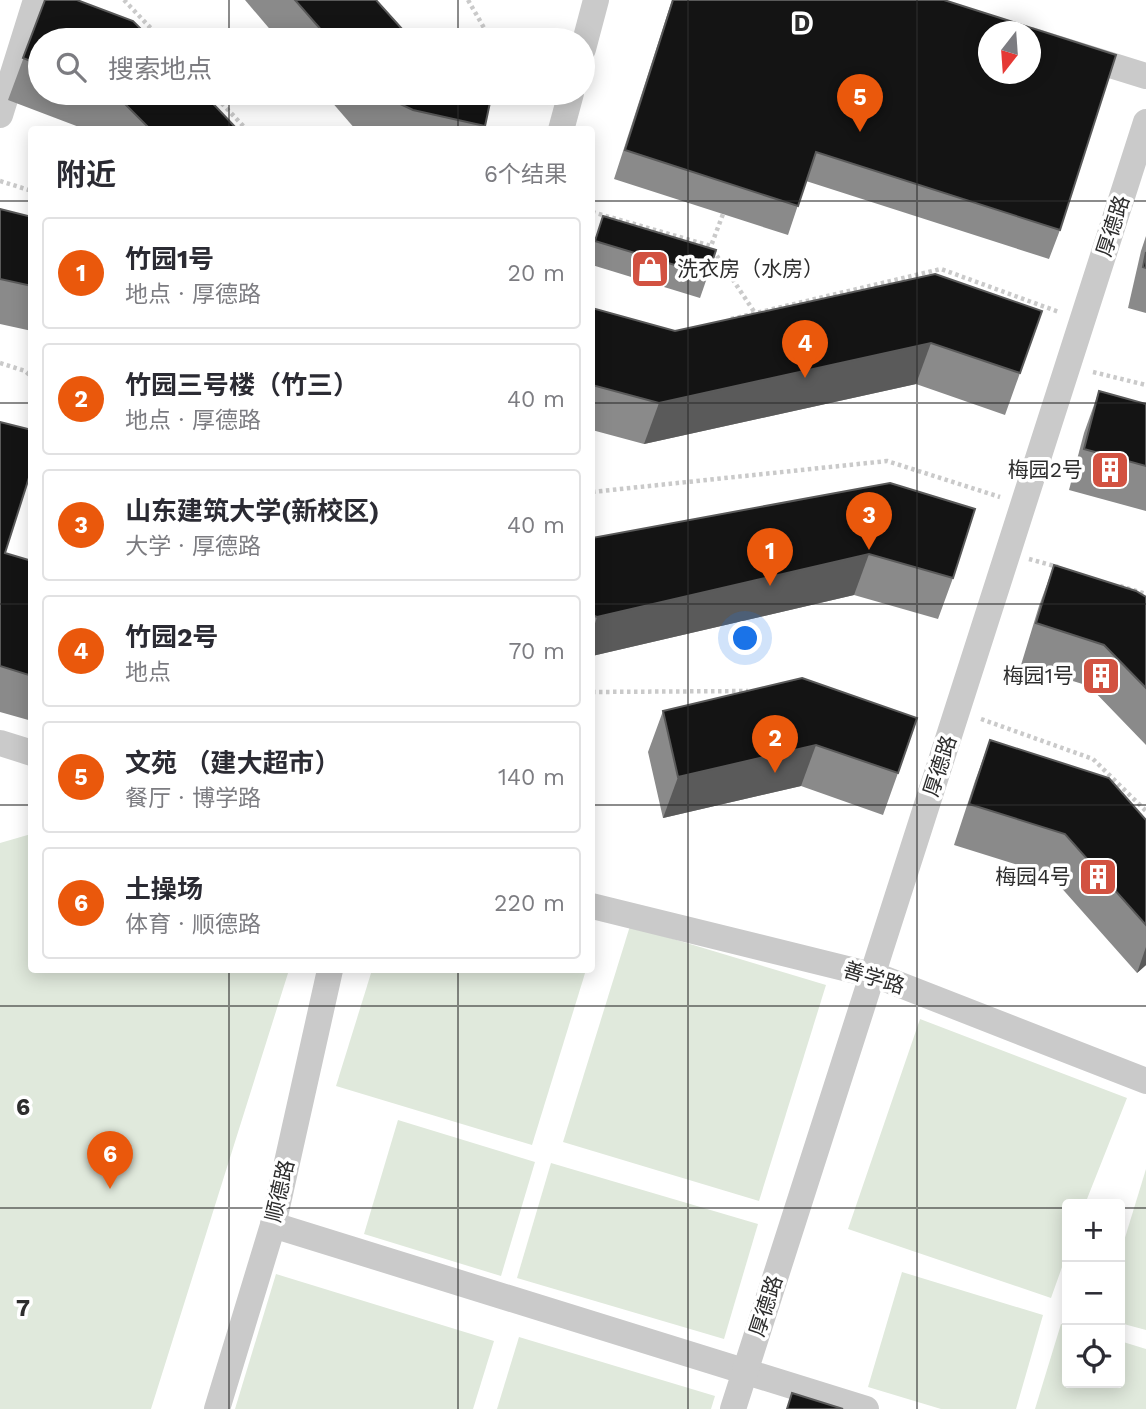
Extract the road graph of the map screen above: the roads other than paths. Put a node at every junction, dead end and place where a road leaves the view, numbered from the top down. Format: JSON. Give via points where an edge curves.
{"nodes":[{"id":1,"x":36,"y":0,"type":"edge"},
{"id":2,"x":596,"y":0,"type":"edge"},
{"id":3,"x":589,"y":28,"type":"edge"},
{"id":4,"x":1041,"y":43,"type":"edge"},
{"id":5,"x":1146,"y":76,"type":"edge"},
{"id":6,"x":568,"y":105,"type":"edge"},
{"id":7,"x":0,"y":115,"type":"edge"},
{"id":8,"x":1146,"y":122,"type":"edge"},
{"id":9,"x":562,"y":126,"type":"edge"},
{"id":10,"x":0,"y":743,"type":"edge"},
{"id":11,"x":28,"y":752,"type":"edge"},
{"id":12,"x":595,"y":907,"type":"edge"},
{"id":13,"x":329,"y":973,"type":"edge"},
{"id":14,"x":873,"y":975,"type":"junction"},
{"id":15,"x":1146,"y":1081,"type":"edge"},
{"id":16,"x":273,"y":1225,"type":"junction"},
{"id":17,"x":745,"y":1372,"type":"junction"},
{"id":18,"x":217,"y":1409,"type":"edge"},
{"id":19,"x":733,"y":1409,"type":"edge"},
{"id":20,"x":866,"y":1409,"type":"edge"}],
"edges":[{"from":1,"to":7,"type":"street"},
{"from":2,"to":3,"type":"street"},
{"from":4,"to":5,"type":"street"},
{"from":6,"to":9,"type":"street"},
{"from":8,"to":14,"type":"street","name":"厚德路"},
{"from":10,"to":11,"type":"street"},
{"from":12,"to":14,"type":"street","name":"善学路"},
{"from":13,"to":16,"type":"street","name":"顺德路"},
{"from":14,"to":15,"type":"street","name":"善学路"},
{"from":14,"to":17,"type":"street","name":"厚德路"},
{"from":16,"to":17,"type":"street"},
{"from":16,"to":18,"type":"street","name":"顺德路"},
{"from":17,"to":19,"type":"street","name":"厚德路"},
{"from":17,"to":20,"type":"street"}]}
